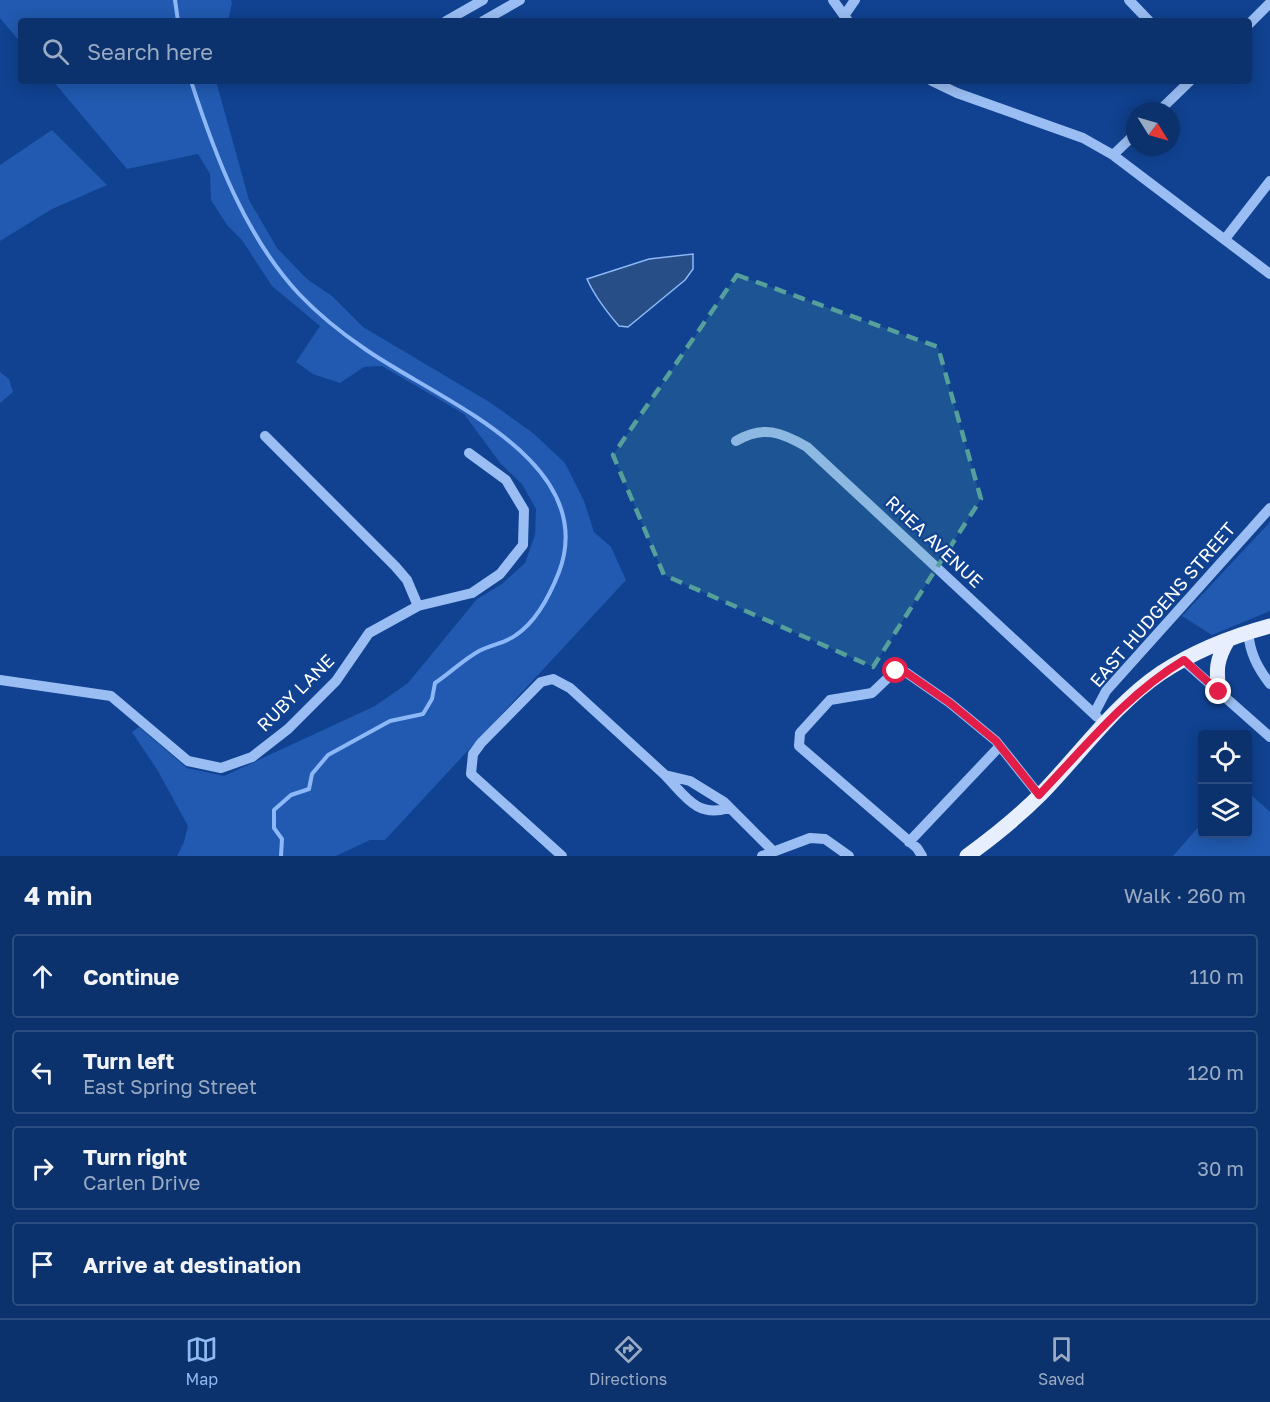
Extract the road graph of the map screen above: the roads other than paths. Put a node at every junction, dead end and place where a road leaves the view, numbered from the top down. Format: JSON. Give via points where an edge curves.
{"nodes":[{"id":1,"x":483,"y":0,"type":"edge"},
{"id":2,"x":520,"y":0,"type":"edge"},
{"id":3,"x":833,"y":0,"type":"edge"},
{"id":4,"x":855,"y":0,"type":"edge"},
{"id":5,"x":1129,"y":0,"type":"edge"},
{"id":6,"x":1270,"y":3,"type":"edge"},
{"id":7,"x":451,"y":18,"type":"edge"},
{"id":8,"x":488,"y":18,"type":"edge"},
{"id":9,"x":846,"y":18,"type":"edge"},
{"id":10,"x":1146,"y":18,"type":"edge"},
{"id":11,"x":1252,"y":21,"type":"edge"},
{"id":12,"x":938,"y":84,"type":"edge"},
{"id":13,"x":1187,"y":84,"type":"edge"},
{"id":14,"x":1168,"y":102,"type":"edge"},
{"id":15,"x":1126,"y":143,"type":"edge"},
{"id":16,"x":1113,"y":155,"type":"junction"},
{"id":17,"x":1270,"y":181,"type":"edge"},
{"id":18,"x":1225,"y":239,"type":"junction"},
{"id":19,"x":1270,"y":274,"type":"edge"},
{"id":20,"x":265,"y":436,"type":"dead end"},
{"id":21,"x":736,"y":441,"type":"dead end"},
{"id":22,"x":469,"y":453,"type":"dead end"},
{"id":23,"x":1270,"y":508,"type":"edge"},
{"id":24,"x":418,"y":606,"type":"junction"},
{"id":25,"x":1270,"y":626,"type":"edge"},
{"id":26,"x":1248,"y":632,"type":"junction"},
{"id":27,"x":1228,"y":640,"type":"junction"},
{"id":28,"x":1184,"y":660,"type":"junction"},
{"id":29,"x":0,"y":680,"type":"edge"},
{"id":30,"x":1270,"y":684,"type":"edge"},
{"id":31,"x":1219,"y":692,"type":"junction"},
{"id":32,"x":1099,"y":719,"type":"junction"},
{"id":33,"x":1270,"y":737,"type":"edge"},
{"id":34,"x":1000,"y":746,"type":"junction"},
{"id":35,"x":665,"y":775,"type":"junction"},
{"id":36,"x":1039,"y":795,"type":"junction"},
{"id":37,"x":729,"y":808,"type":"junction"},
{"id":38,"x":994,"y":836,"type":"junction"},
{"id":39,"x":909,"y":842,"type":"junction"},
{"id":40,"x":773,"y":851,"type":"junction"},
{"id":41,"x":562,"y":856,"type":"edge"},
{"id":42,"x":762,"y":856,"type":"edge"},
{"id":43,"x":849,"y":856,"type":"edge"},
{"id":44,"x":922,"y":856,"type":"edge"},
{"id":45,"x":967,"y":856,"type":"edge"},
{"id":46,"x":987,"y":856,"type":"edge"}],
"edges":[{"from":1,"to":7,"type":"street"},
{"from":2,"to":8,"type":"street"},
{"from":3,"to":9,"type":"street"},
{"from":4,"to":9,"type":"street"},
{"from":5,"to":10,"type":"street"},
{"from":6,"to":11,"type":"street"},
{"from":12,"to":16,"type":"street","via":[[1083,138]]},
{"from":13,"to":14,"type":"street"},
{"from":15,"to":16,"type":"street"},
{"from":16,"to":18,"type":"street"},
{"from":17,"to":18,"type":"street"},
{"from":18,"to":19,"type":"street"},
{"from":20,"to":24,"type":"street","via":[[395,566],[407,580]]},
{"from":21,"to":32,"type":"street","name":"RHEA AVENUE","via":[[752,432],[771,431],[807,447]]},
{"from":22,"to":24,"type":"street","name":"RUBY LANE","via":[[506,480],[524,510],[523,545],[500,574],[472,593]]},
{"from":23,"to":32,"type":"street","name":"EAST HUDGENS STREET","via":[[1106,690]]},
{"from":24,"to":29,"type":"street","name":"RUBY LANE","via":[[369,633],[336,681],[288,729],[252,757],[220,768],[188,761],[111,696]]},
{"from":25,"to":26,"type":"main road"},
{"from":26,"to":27,"type":"main road"},
{"from":26,"to":30,"type":"street","via":[[1257,666]]},
{"from":27,"to":28,"type":"main road"},
{"from":27,"to":31,"type":"main road","via":[[1215,669]]},
{"from":28,"to":31,"type":"street"},
{"from":28,"to":32,"type":"main road"},
{"from":31,"to":33,"type":"street"},
{"from":32,"to":36,"type":"main road"},
{"from":34,"to":36,"type":"street"},
{"from":34,"to":39,"type":"street"},
{"from":34,"to":39,"type":"street","via":[[950,703],[904,671],[896,671],[872,693],[830,700],[800,733],[800,746]]},
{"from":35,"to":37,"type":"street","via":[[690,781]]},
{"from":35,"to":37,"type":"street","via":[[701,810],[716,812]]},
{"from":35,"to":41,"type":"street","via":[[561,682],[541,682],[481,743],[473,754],[471,774]]},
{"from":36,"to":38,"type":"main road"},
{"from":37,"to":40,"type":"street"},
{"from":38,"to":45,"type":"main road"},
{"from":38,"to":46,"type":"main road"},
{"from":39,"to":44,"type":"street"},
{"from":40,"to":42,"type":"street"},
{"from":40,"to":43,"type":"street","via":[[810,838],[825,838]]}]}
